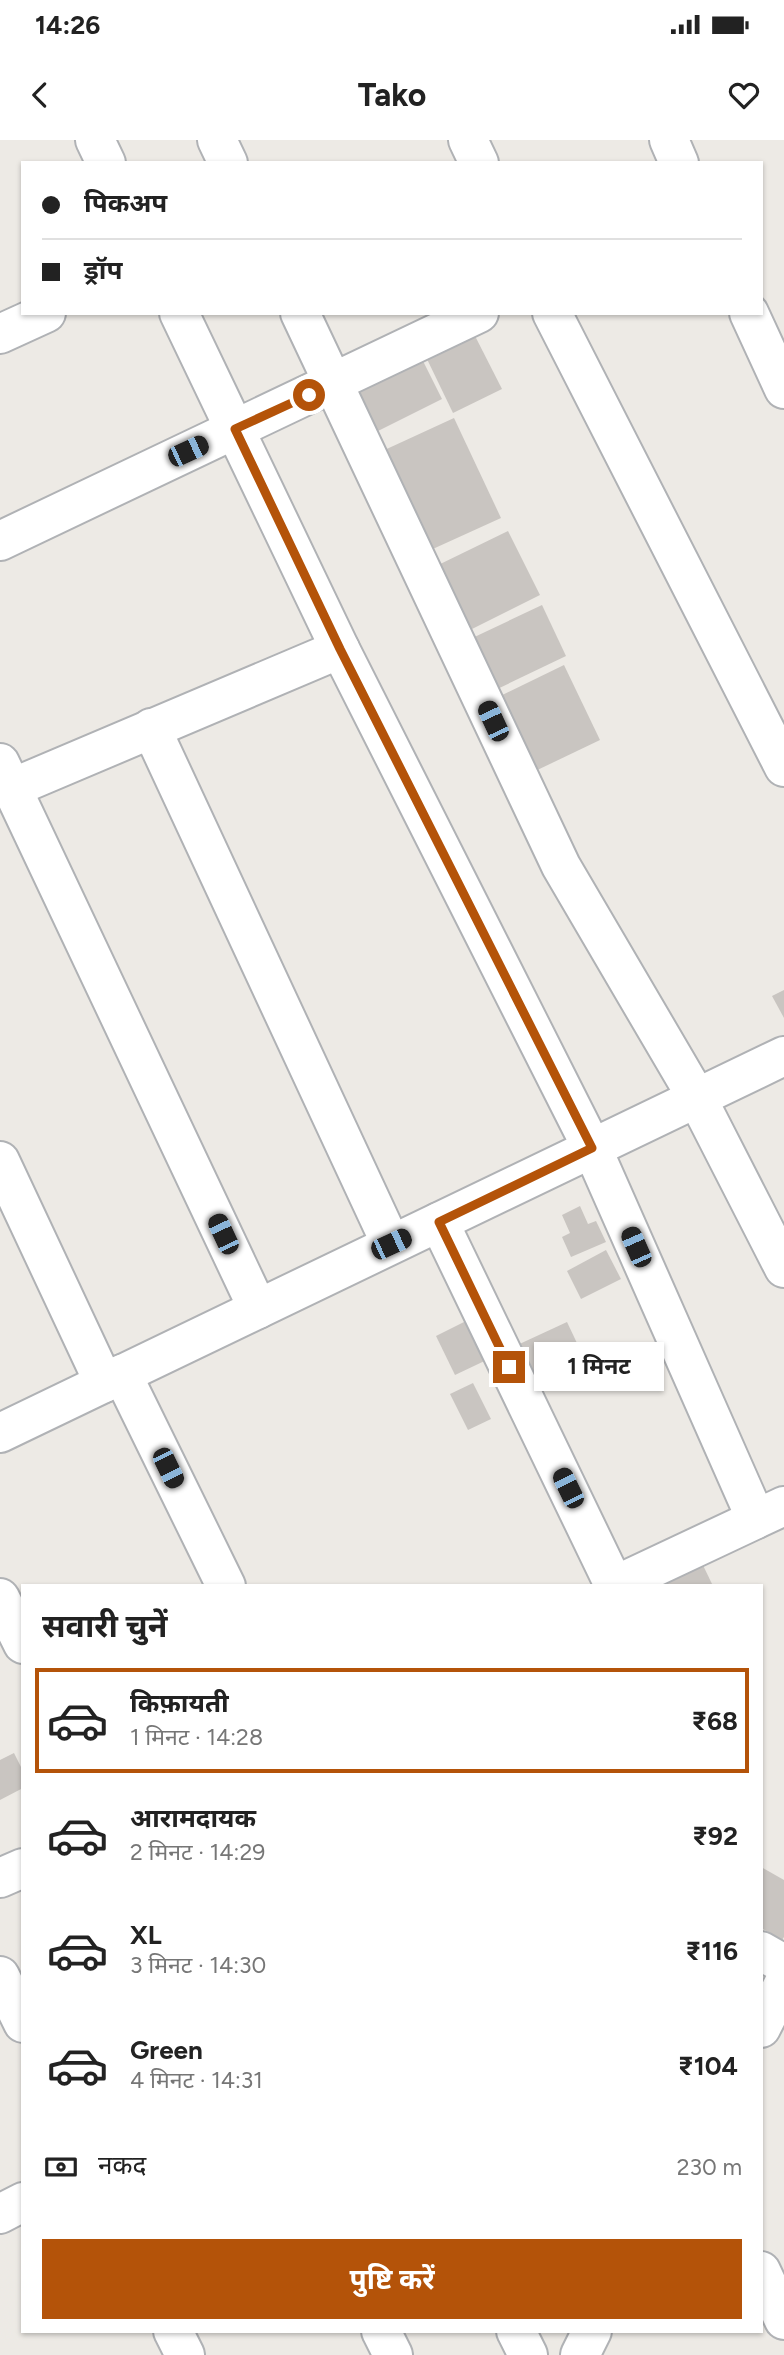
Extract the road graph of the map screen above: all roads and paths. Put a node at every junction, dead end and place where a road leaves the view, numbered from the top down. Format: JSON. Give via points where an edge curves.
{"nodes":[{"id":1,"x":95,"y":140,"type":"edge"},
{"id":2,"x":217,"y":140,"type":"edge"},
{"id":3,"x":468,"y":140,"type":"edge"},
{"id":4,"x":669,"y":140,"type":"edge"},
{"id":5,"x":105,"y":161,"type":"edge"},
{"id":6,"x":227,"y":161,"type":"edge"},
{"id":7,"x":478,"y":161,"type":"edge"},
{"id":8,"x":678,"y":161,"type":"edge"},
{"id":9,"x":42,"y":315,"type":"edge"},
{"id":10,"x":180,"y":315,"type":"edge"},
{"id":11,"x":301,"y":315,"type":"edge"},
{"id":12,"x":475,"y":315,"type":"edge"},
{"id":13,"x":553,"y":315,"type":"edge"},
{"id":14,"x":750,"y":315,"type":"edge"},
{"id":15,"x":0,"y":334,"type":"edge"},
{"id":16,"x":334,"y":383,"type":"junction"},
{"id":17,"x":784,"y":389,"type":"edge"},
{"id":18,"x":235,"y":429,"type":"junction"},
{"id":19,"x":0,"y":541,"type":"edge"},
{"id":20,"x":340,"y":649,"type":"junction"},
{"id":21,"x":151,"y":728,"type":"junction"},
{"id":22,"x":784,"y":767,"type":"edge"},
{"id":23,"x":6,"y":776,"type":"edge"},
{"id":24,"x":784,"y":1056,"type":"edge"},
{"id":25,"x":697,"y":1098,"type":"junction"},
{"id":26,"x":592,"y":1148,"type":"junction"},
{"id":27,"x":0,"y":1161,"type":"edge"},
{"id":28,"x":439,"y":1222,"type":"junction"},
{"id":29,"x":391,"y":1244,"type":"junction"},
{"id":30,"x":784,"y":1268,"type":"edge"},
{"id":31,"x":258,"y":1309,"type":"junction"},
{"id":32,"x":113,"y":1378,"type":"junction"},
{"id":33,"x":0,"y":1433,"type":"edge"},
{"id":34,"x":770,"y":1513,"type":"edge"},
{"id":35,"x":225,"y":1584,"type":"edge"},
{"id":36,"x":614,"y":1584,"type":"edge"},
{"id":37,"x":616,"y":1584,"type":"edge"},
{"id":38,"x":0,"y":1598,"type":"edge"},
{"id":39,"x":21,"y":1640,"type":"edge"},
{"id":40,"x":21,"y":1869,"type":"edge"},
{"id":41,"x":0,"y":1878,"type":"edge"},
{"id":42,"x":763,"y":1952,"type":"edge"},
{"id":43,"x":784,"y":1965,"type":"edge"},
{"id":44,"x":0,"y":1976,"type":"edge"},
{"id":45,"x":784,"y":1983,"type":"edge"},
{"id":46,"x":21,"y":2019,"type":"edge"},
{"id":47,"x":763,"y":2024,"type":"edge"},
{"id":48,"x":21,"y":2203,"type":"edge"},
{"id":49,"x":0,"y":2214,"type":"edge"},
{"id":50,"x":763,"y":2275,"type":"edge"},
{"id":51,"x":784,"y":2320,"type":"edge"},
{"id":52,"x":174,"y":2333,"type":"edge"},
{"id":53,"x":382,"y":2333,"type":"edge"},
{"id":54,"x":517,"y":2333,"type":"edge"},
{"id":55,"x":591,"y":2333,"type":"edge"},
{"id":56,"x":185,"y":2355,"type":"edge"},
{"id":57,"x":393,"y":2355,"type":"edge"},
{"id":58,"x":528,"y":2355,"type":"edge"},
{"id":59,"x":580,"y":2355,"type":"edge"}],
"edges":[{"from":1,"to":5,"type":"street"},
{"from":2,"to":6,"type":"street"},
{"from":3,"to":7,"type":"street"},
{"from":4,"to":8,"type":"street"},
{"from":9,"to":15,"type":"street"},
{"from":10,"to":18,"type":"street"},
{"from":11,"to":16,"type":"street"},
{"from":12,"to":16,"type":"street"},
{"from":13,"to":22,"type":"street"},
{"from":14,"to":17,"type":"street"},
{"from":16,"to":18,"type":"street"},
{"from":16,"to":25,"type":"street","via":[[561,866]]},
{"from":18,"to":19,"type":"street"},
{"from":18,"to":20,"type":"street"},
{"from":20,"to":21,"type":"street"},
{"from":20,"to":26,"type":"street"},
{"from":21,"to":23,"type":"street"},
{"from":21,"to":29,"type":"street"},
{"from":23,"to":31,"type":"street"},
{"from":24,"to":25,"type":"street"},
{"from":25,"to":26,"type":"street"},
{"from":25,"to":30,"type":"street"},
{"from":26,"to":28,"type":"street"},
{"from":26,"to":34,"type":"street"},
{"from":27,"to":32,"type":"street"},
{"from":28,"to":29,"type":"street"},
{"from":28,"to":36,"type":"street"},
{"from":29,"to":31,"type":"street"},
{"from":31,"to":32,"type":"street"},
{"from":32,"to":33,"type":"street"},
{"from":32,"to":35,"type":"street"},
{"from":34,"to":37,"type":"street"},
{"from":38,"to":39,"type":"street"},
{"from":40,"to":41,"type":"street"},
{"from":42,"to":43,"type":"street"},
{"from":44,"to":46,"type":"street"},
{"from":45,"to":47,"type":"street"},
{"from":48,"to":49,"type":"street"},
{"from":50,"to":51,"type":"street"},
{"from":52,"to":56,"type":"street"},
{"from":53,"to":57,"type":"street"},
{"from":54,"to":58,"type":"street"},
{"from":55,"to":59,"type":"street"}]}
